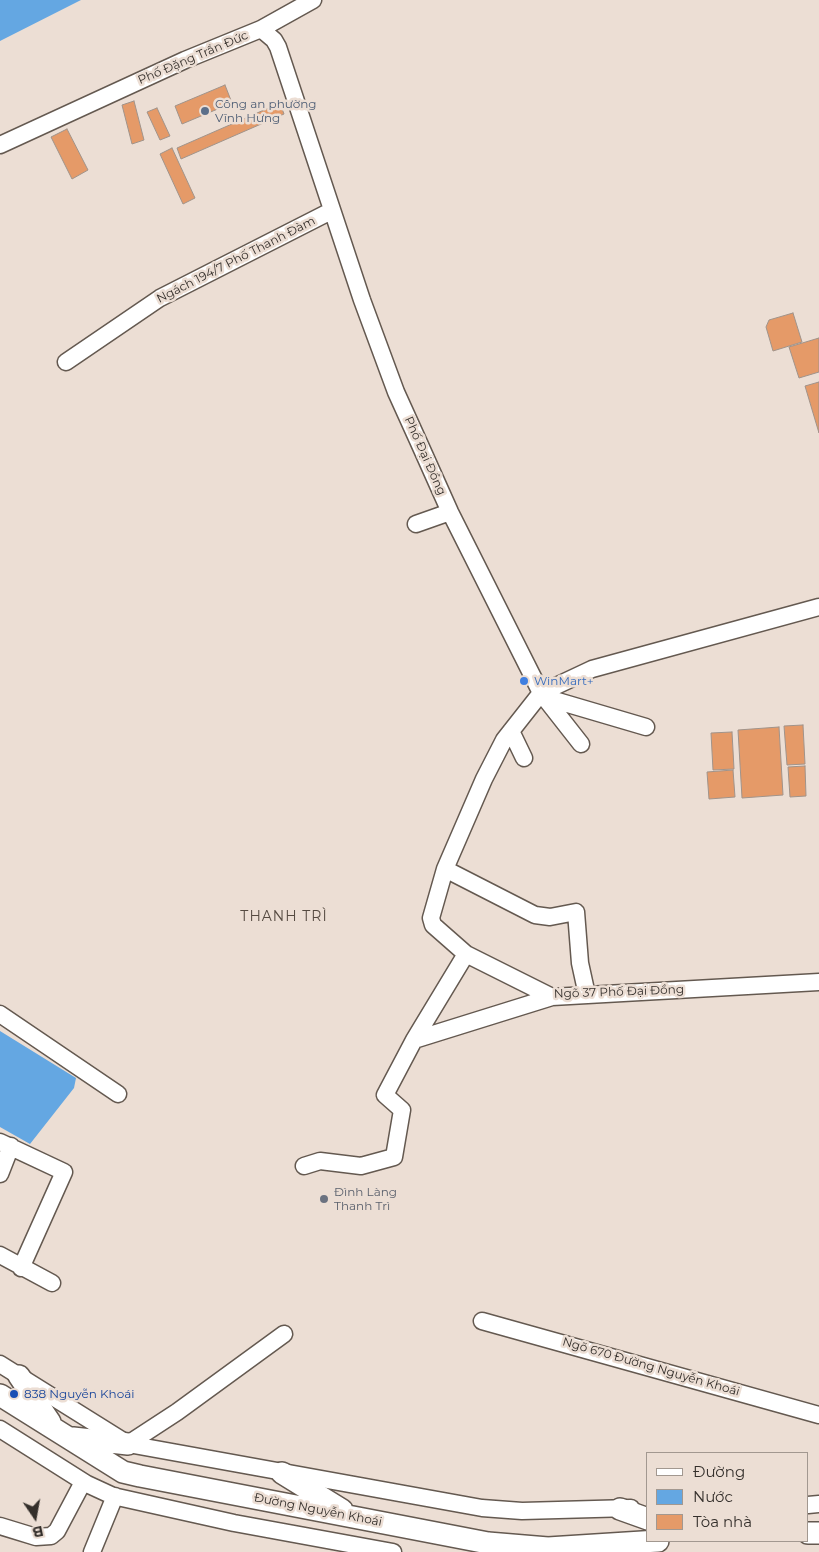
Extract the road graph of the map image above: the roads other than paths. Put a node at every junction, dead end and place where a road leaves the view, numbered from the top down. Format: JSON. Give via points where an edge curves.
{"nodes":[{"id":1,"x":312,"y":0,"type":"edge"},
{"id":2,"x":260,"y":29,"type":"junction"},
{"id":3,"x":0,"y":145,"type":"edge"},
{"id":4,"x":331,"y":211,"type":"junction"},
{"id":5,"x":66,"y":362,"type":"dead end"},
{"id":6,"x":450,"y":512,"type":"junction"},
{"id":7,"x":416,"y":524,"type":"dead end"},
{"id":8,"x":819,"y":607,"type":"edge"},
{"id":9,"x":542,"y":695,"type":"junction"},
{"id":10,"x":646,"y":727,"type":"dead end"},
{"id":11,"x":511,"y":731,"type":"junction"},
{"id":12,"x":581,"y":744,"type":"dead end"},
{"id":13,"x":524,"y":758,"type":"dead end"},
{"id":14,"x":445,"y":869,"type":"junction"},
{"id":15,"x":466,"y":954,"type":"junction"},
{"id":16,"x":819,"y":982,"type":"edge"},
{"id":17,"x":587,"y":994,"type":"junction"},
{"id":18,"x":552,"y":997,"type":"junction"},
{"id":19,"x":0,"y":1014,"type":"edge"},
{"id":20,"x":414,"y":1040,"type":"junction"},
{"id":21,"x":118,"y":1094,"type":"dead end"},
{"id":22,"x":6,"y":1144,"type":"edge"},
{"id":23,"x":304,"y":1166,"type":"dead end"},
{"id":24,"x":0,"y":1174,"type":"edge"},
{"id":25,"x":0,"y":1255,"type":"edge"},
{"id":26,"x":21,"y":1268,"type":"junction"},
{"id":27,"x":52,"y":1282,"type":"dead end"},
{"id":28,"x":482,"y":1320,"type":"dead end"},
{"id":29,"x":284,"y":1334,"type":"dead end"},
{"id":30,"x":0,"y":1364,"type":"edge"},
{"id":31,"x":19,"y":1376,"type":"junction"},
{"id":32,"x":0,"y":1395,"type":"edge"},
{"id":33,"x":819,"y":1415,"type":"edge"},
{"id":34,"x":0,"y":1429,"type":"edge"},
{"id":35,"x":61,"y":1432,"type":"junction"},
{"id":36,"x":128,"y":1444,"type":"junction"},
{"id":37,"x":282,"y":1473,"type":"junction"},
{"id":38,"x":83,"y":1482,"type":"junction"},
{"id":39,"x":116,"y":1496,"type":"junction"},
{"id":40,"x":646,"y":1508,"type":"edge"},
{"id":41,"x":620,"y":1509,"type":"junction"},
{"id":42,"x":354,"y":1517,"type":"junction"},
{"id":43,"x":646,"y":1518,"type":"edge"},
{"id":44,"x":0,"y":1526,"type":"edge"},
{"id":45,"x":646,"y":1542,"type":"edge"},
{"id":46,"x":92,"y":1552,"type":"edge"},
{"id":47,"x":393,"y":1552,"type":"edge"}],
"edges":[{"from":1,"to":2,"type":"street"},
{"from":2,"to":3,"type":"street","name":"Phố Đặng Trần Đức","via":[[184,60]]},
{"from":2,"to":4,"type":"street","name":"Phố Đặng Trần Đức","via":[[278,47]]},
{"from":4,"to":5,"type":"street","name":"Ngách 194/7 Phố Thanh Đàm","via":[[160,298]]},
{"from":4,"to":6,"type":"street","name":"Phố Đại Đồng","via":[[396,392]]},
{"from":6,"to":7,"type":"street"},
{"from":6,"to":9,"type":"street","name":"Phố Đại Đồng"},
{"from":8,"to":9,"type":"street","via":[[592,669]]},
{"from":9,"to":10,"type":"street"},
{"from":9,"to":11,"type":"street","name":"Ngõ 37 Phố Đại Đồng"},
{"from":9,"to":12,"type":"street","name":"Phố Đại Đồng"},
{"from":11,"to":13,"type":"street"},
{"from":11,"to":14,"type":"street","name":"Ngõ 37 Phố Đại Đồng","via":[[484,779]]},
{"from":14,"to":15,"type":"street","name":"Ngõ 37 Phố Đại Đồng","via":[[431,918],[433,925]]},
{"from":14,"to":17,"type":"street","via":[[535,915],[550,917],[576,912],[580,963]]},
{"from":15,"to":18,"type":"street","name":"Ngõ 37 Phố Đại Đồng"},
{"from":15,"to":20,"type":"street"},
{"from":16,"to":17,"type":"street","name":"Ngõ 37 Phố Đại Đồng"},
{"from":17,"to":18,"type":"street","name":"Ngõ 37 Phố Đại Đồng"},
{"from":18,"to":20,"type":"street"},
{"from":19,"to":21,"type":"street"},
{"from":20,"to":23,"type":"street","via":[[385,1095],[402,1110],[394,1157],[360,1166],[320,1160]]},
{"from":22,"to":24,"type":"street"},
{"from":22,"to":26,"type":"street","via":[[64,1172]]},
{"from":25,"to":26,"type":"street"},
{"from":26,"to":27,"type":"street"},
{"from":28,"to":33,"type":"street","name":"Ngõ 670 Đường Nguyễn Khoái"},
{"from":29,"to":36,"type":"street"},
{"from":30,"to":31,"type":"street"},
{"from":31,"to":35,"type":"main road"},
{"from":31,"to":36,"type":"street"},
{"from":32,"to":35,"type":"main road","name":"Đường Nguyễn Khoái"},
{"from":34,"to":38,"type":"street"},
{"from":35,"to":36,"type":"main road"},
{"from":35,"to":42,"type":"main road","name":"Đường Nguyễn Khoái","via":[[123,1472]]},
{"from":36,"to":37,"type":"street"},
{"from":37,"to":41,"type":"street","via":[[482,1508],[522,1511]]},
{"from":37,"to":42,"type":"main road"},
{"from":38,"to":39,"type":"street"},
{"from":38,"to":44,"type":"street","via":[[57,1531],[51,1536],[36,1537]]},
{"from":39,"to":46,"type":"street"},
{"from":39,"to":47,"type":"street","via":[[234,1523]]},
{"from":40,"to":41,"type":"street"},
{"from":41,"to":43,"type":"main road"},
{"from":42,"to":45,"type":"main road","name":"Đường Nguyễn Khoái","via":[[496,1544],[548,1548]]}]}
